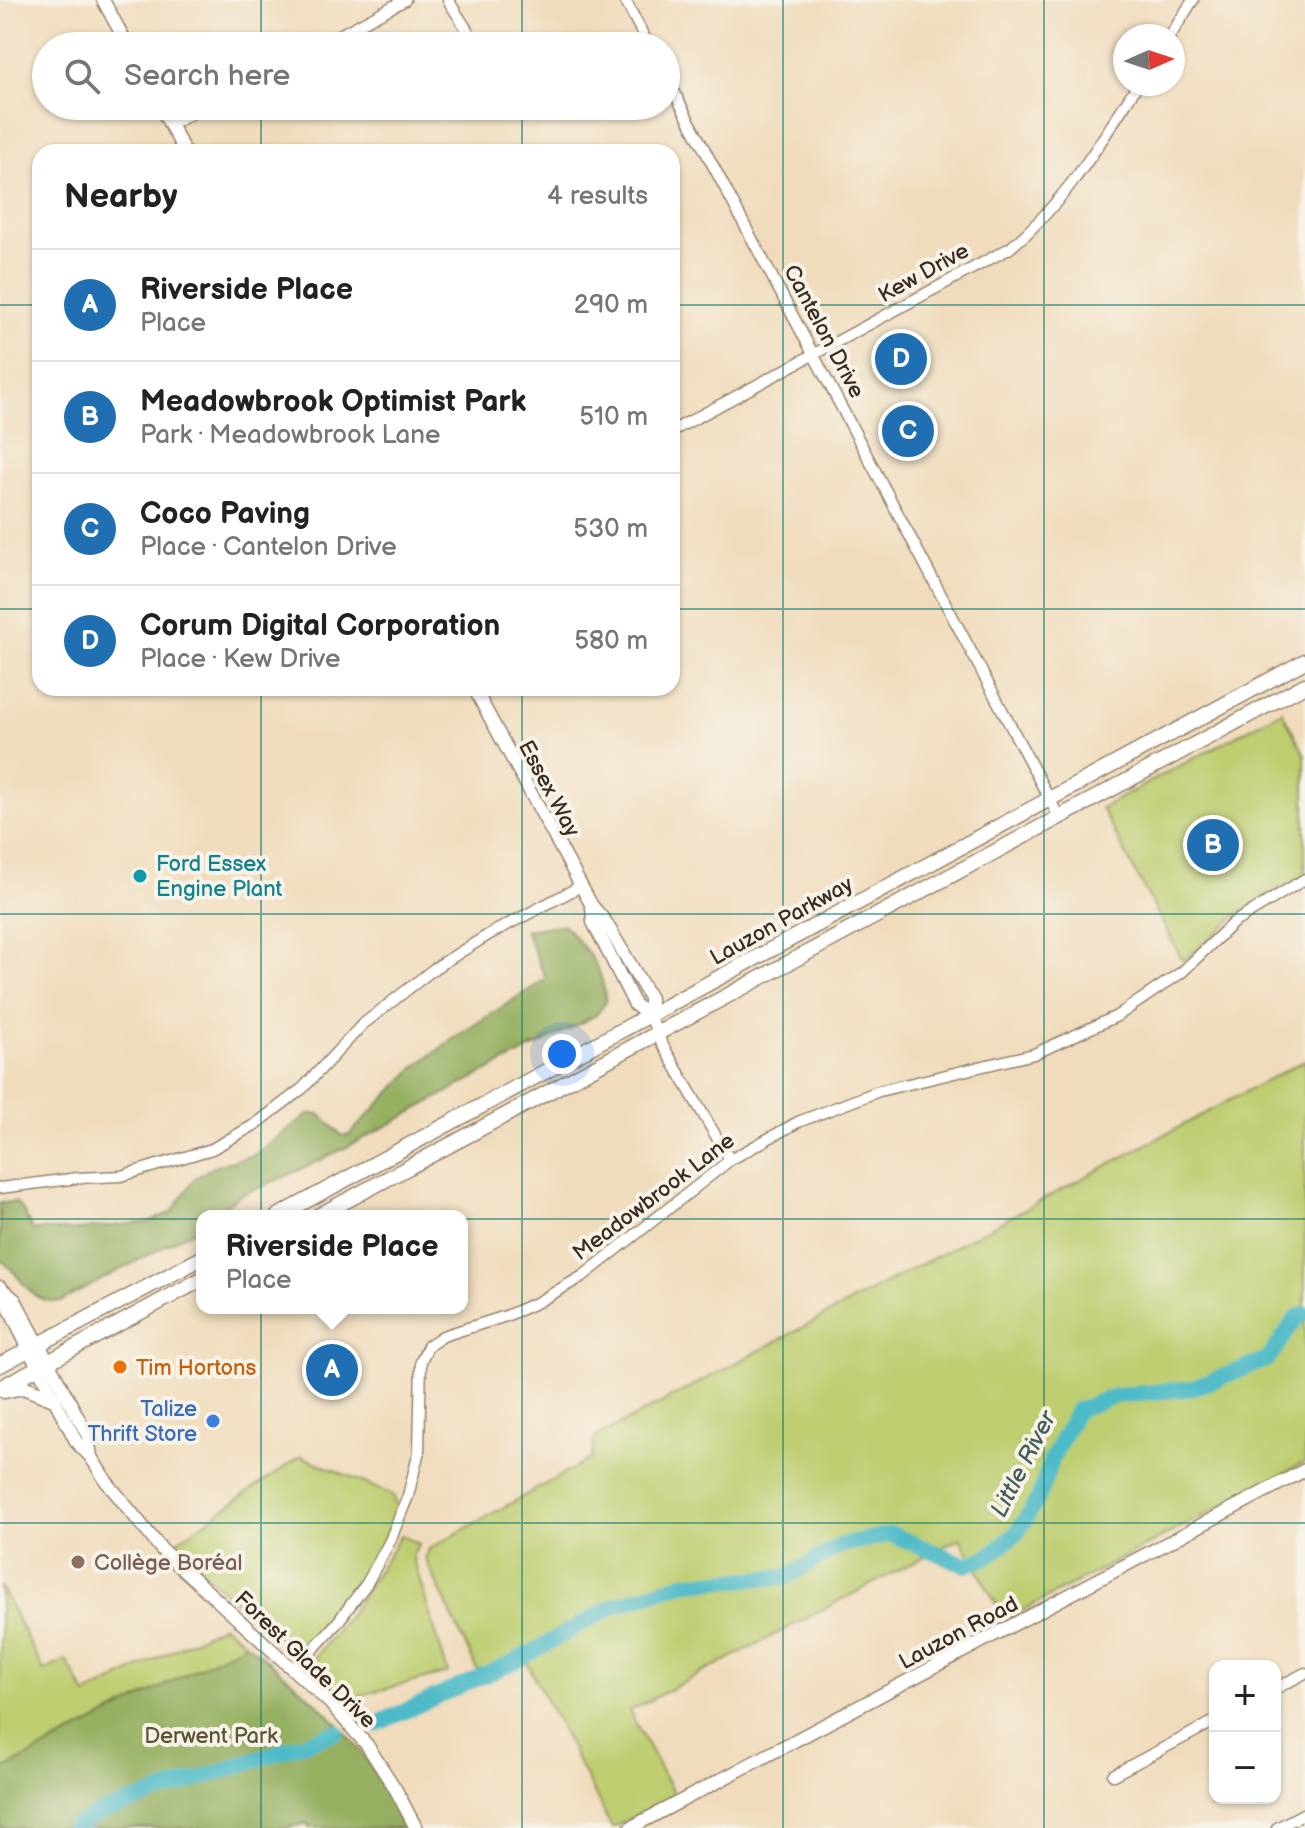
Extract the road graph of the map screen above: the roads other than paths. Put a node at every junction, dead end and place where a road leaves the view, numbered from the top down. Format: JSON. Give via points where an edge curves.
{"nodes":[{"id":1,"x":103,"y":0,"type":"edge"},
{"id":2,"x":405,"y":0,"type":"edge"},
{"id":3,"x":448,"y":0,"type":"edge"},
{"id":4,"x":625,"y":0,"type":"edge"},
{"id":5,"x":1193,"y":0,"type":"edge"},
{"id":6,"x":1178,"y":24,"type":"edge"},
{"id":7,"x":120,"y":32,"type":"edge"},
{"id":8,"x":345,"y":32,"type":"edge"},
{"id":9,"x":468,"y":32,"type":"edge"},
{"id":10,"x":642,"y":32,"type":"edge"},
{"id":11,"x":1130,"y":96,"type":"edge"},
{"id":12,"x":680,"y":103,"type":"edge"},
{"id":13,"x":167,"y":120,"type":"edge"},
{"id":14,"x":179,"y":120,"type":"edge"},
{"id":15,"x":170,"y":125,"type":"junction"},
{"id":16,"x":181,"y":144,"type":"edge"},
{"id":17,"x":814,"y":354,"type":"junction"},
{"id":18,"x":680,"y":427,"type":"edge"},
{"id":19,"x":1305,"y":661,"type":"edge"},
{"id":20,"x":1305,"y":685,"type":"edge"},
{"id":21,"x":478,"y":696,"type":"edge"},
{"id":22,"x":1050,"y":798,"type":"junction"},
{"id":23,"x":1059,"y":817,"type":"junction"},
{"id":24,"x":1305,"y":879,"type":"edge"},
{"id":25,"x":581,"y":886,"type":"junction"},
{"id":26,"x":650,"y":1016,"type":"junction"},
{"id":27,"x":656,"y":1033,"type":"junction"},
{"id":28,"x":730,"y":1160,"type":"junction"},
{"id":29,"x":0,"y":1188,"type":"edge"},
{"id":30,"x":289,"y":1210,"type":"edge"},
{"id":31,"x":329,"y":1210,"type":"edge"},
{"id":32,"x":196,"y":1261,"type":"edge"},
{"id":33,"x":196,"y":1282,"type":"edge"},
{"id":34,"x":0,"y":1287,"type":"edge"},
{"id":35,"x":34,"y":1348,"type":"junction"},
{"id":36,"x":0,"y":1365,"type":"edge"},
{"id":37,"x":43,"y":1365,"type":"junction"},
{"id":38,"x":0,"y":1390,"type":"edge"},
{"id":39,"x":54,"y":1399,"type":"junction"},
{"id":40,"x":91,"y":1457,"type":"junction"},
{"id":41,"x":1304,"y":1472,"type":"edge"},
{"id":42,"x":295,"y":1669,"type":"junction"},
{"id":43,"x":1305,"y":1673,"type":"edge"},
{"id":44,"x":1281,"y":1686,"type":"edge"},
{"id":45,"x":1209,"y":1724,"type":"edge"},
{"id":46,"x":1113,"y":1775,"type":"dead end"},
{"id":47,"x":1305,"y":1813,"type":"edge"},
{"id":48,"x":416,"y":1828,"type":"edge"},
{"id":49,"x":630,"y":1828,"type":"edge"},
{"id":50,"x":1277,"y":1828,"type":"edge"}],
"edges":[{"from":1,"to":7,"type":"street"},
{"from":2,"to":8,"type":"street"},
{"from":3,"to":9,"type":"street"},
{"from":4,"to":10,"type":"street"},
{"from":5,"to":6,"type":"street"},
{"from":11,"to":17,"type":"street","name":"Kew Drive","via":[[1060,201],[1010,248]]},
{"from":12,"to":17,"type":"street","name":"Cantelon Drive"},
{"from":13,"to":15,"type":"street"},
{"from":14,"to":15,"type":"street"},
{"from":15,"to":16,"type":"street"},
{"from":17,"to":18,"type":"street","name":"Kew Drive"},
{"from":17,"to":22,"type":"street","name":"Cantelon Drive"},
{"from":19,"to":22,"type":"main road","name":"Lauzon Parkway"},
{"from":20,"to":23,"type":"main road","name":"Lauzon Parkway"},
{"from":21,"to":25,"type":"street","name":"Essex Way"},
{"from":22,"to":23,"type":"street","name":"Cantelon Drive"},
{"from":22,"to":26,"type":"main road","name":"Lauzon Parkway"},
{"from":23,"to":27,"type":"main road","name":"Lauzon Parkway"},
{"from":24,"to":28,"type":"street","name":"Meadowbrook Lane","via":[[1233,923],[1153,993],[1072,1039],[995,1065],[908,1083],[834,1106]]},
{"from":25,"to":26,"type":"street","name":"Essex Way","via":[[650,998]]},
{"from":25,"to":29,"type":"street","via":[[435,968],[362,1025],[303,1088],[212,1149],[121,1176]]},
{"from":26,"to":27,"type":"street","name":"Essex Way"},
{"from":26,"to":30,"type":"main road","name":"Lauzon Parkway"},
{"from":27,"to":28,"type":"street","name":"Essex Way"},
{"from":27,"to":31,"type":"main road","name":"Lauzon Parkway"},
{"from":28,"to":42,"type":"street","name":"Meadowbrook Lane","via":[[583,1276],[538,1302],[428,1346],[421,1361],[419,1451],[390,1541],[367,1583]]},
{"from":32,"to":35,"type":"main road"},
{"from":33,"to":37,"type":"main road"},
{"from":34,"to":35,"type":"street","via":[[15,1300]]},
{"from":35,"to":36,"type":"main road"},
{"from":35,"to":37,"type":"street"},
{"from":37,"to":38,"type":"main road"},
{"from":37,"to":39,"type":"street","name":"Forest Glade Drive"},
{"from":37,"to":40,"type":"street","name":"Forest Glade Drive","via":[[88,1436]]},
{"from":38,"to":39,"type":"main road","via":[[23,1387]]},
{"from":39,"to":40,"type":"street","name":"Forest Glade Drive","via":[[77,1443]]},
{"from":40,"to":42,"type":"street","name":"Forest Glade Drive","via":[[162,1550]]},
{"from":41,"to":49,"type":"street","name":"Lauzon Road"},
{"from":42,"to":48,"type":"street","name":"Forest Glade Drive","via":[[367,1745]]},
{"from":43,"to":44,"type":"street"},
{"from":45,"to":46,"type":"street"},
{"from":47,"to":50,"type":"street"}]}
